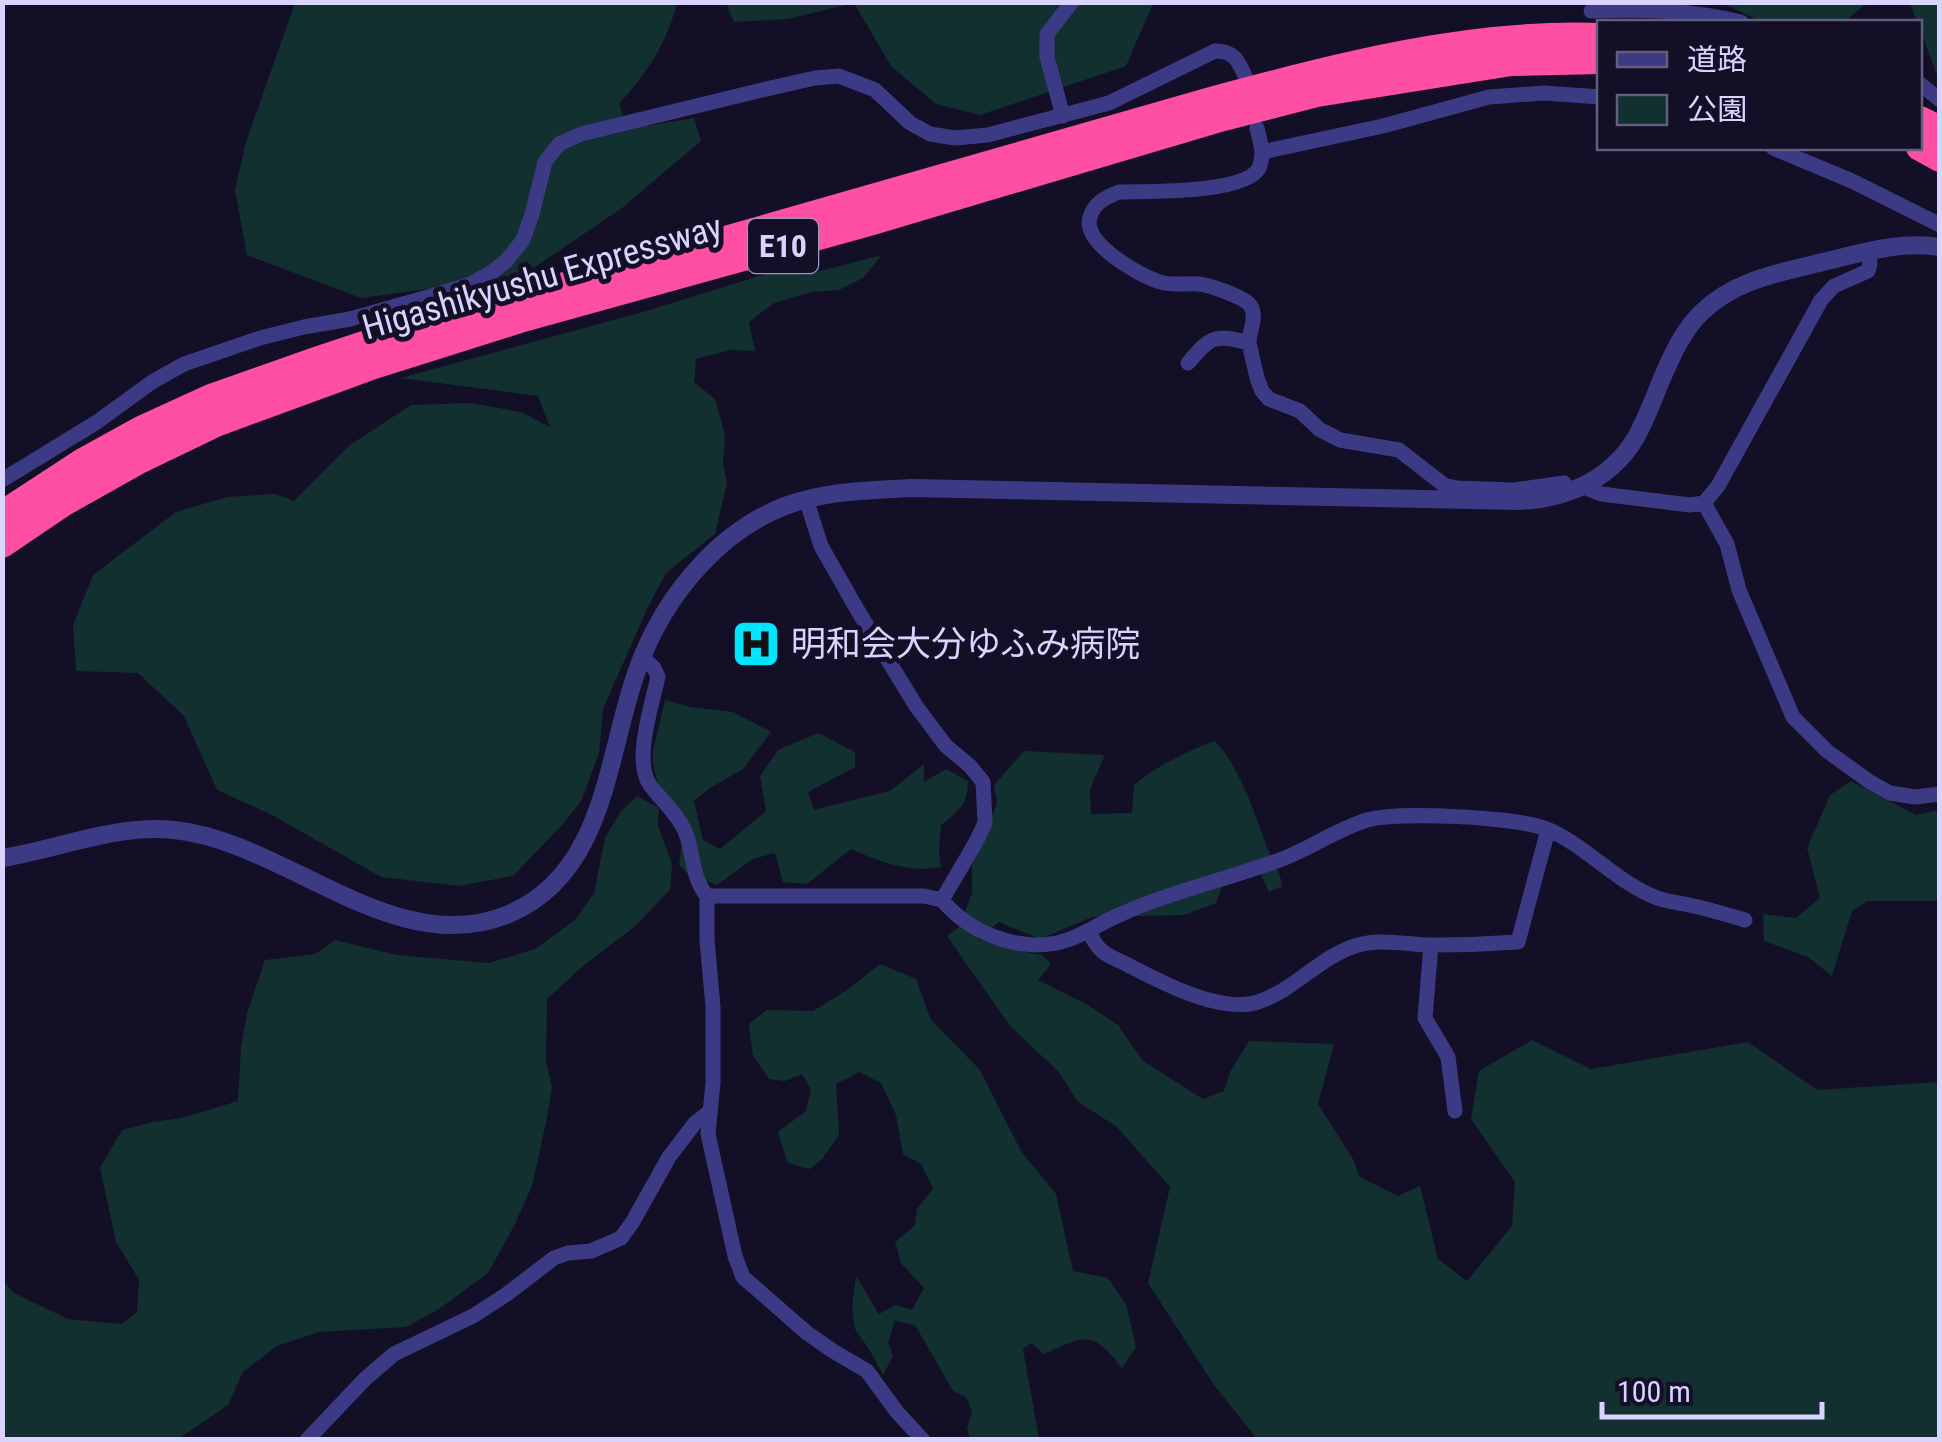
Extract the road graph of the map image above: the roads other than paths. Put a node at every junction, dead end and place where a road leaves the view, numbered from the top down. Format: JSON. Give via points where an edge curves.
{"nodes":[{"id":1,"x":1072,"y":2,"type":"edge"},
{"id":2,"x":1608,"y":20,"type":"edge"},
{"id":3,"x":1728,"y":20,"type":"edge"},
{"id":4,"x":1595,"y":24,"type":"edge"},
{"id":5,"x":1597,"y":60,"type":"edge"},
{"id":6,"x":1245,"y":76,"type":"dead end"},
{"id":7,"x":1597,"y":97,"type":"edge"},
{"id":8,"x":1063,"y":116,"type":"junction"},
{"id":9,"x":1257,"y":128,"type":"dead end"},
{"id":10,"x":1778,"y":150,"type":"edge"},
{"id":11,"x":1262,"y":152,"type":"junction"},
{"id":12,"x":1940,"y":225,"type":"edge"},
{"id":13,"x":1938,"y":244,"type":"edge"},
{"id":14,"x":1868,"y":252,"type":"junction"},
{"id":15,"x":1248,"y":343,"type":"junction"},
{"id":16,"x":1188,"y":364,"type":"dead end"},
{"id":17,"x":2,"y":480,"type":"edge"},
{"id":18,"x":1576,"y":489,"type":"junction"},
{"id":19,"x":806,"y":499,"type":"junction"},
{"id":20,"x":1704,"y":502,"type":"junction"},
{"id":21,"x":2,"y":515,"type":"edge"},
{"id":22,"x":2,"y":544,"type":"edge"},
{"id":23,"x":642,"y":657,"type":"junction"},
{"id":24,"x":1940,"y":794,"type":"edge"},
{"id":25,"x":1548,"y":830,"type":"junction"},
{"id":26,"x":2,"y":858,"type":"edge"},
{"id":27,"x":706,"y":896,"type":"junction"},
{"id":28,"x":942,"y":900,"type":"junction"},
{"id":29,"x":1745,"y":920,"type":"dead end"},
{"id":30,"x":1089,"y":932,"type":"junction"},
{"id":31,"x":1430,"y":945,"type":"junction"},
{"id":32,"x":1454,"y":1111,"type":"dead end"},
{"id":33,"x":708,"y":1113,"type":"junction"},
{"id":34,"x":307,"y":1440,"type":"edge"},
{"id":35,"x":924,"y":1440,"type":"edge"}],
"edges":[{"from":1,"to":8,"type":"street","via":[[1048,34]]},
{"from":2,"to":3,"type":"street","via":[[1639,10]]},
{"from":4,"to":21,"type":"highway","name":"Higashikyushu Expressway","number":"E10","via":[[1569,36],[1422,50],[1312,74],[398,334],[211,398],[141,430]]},
{"from":5,"to":22,"type":"highway","name":"Higashikyushu Expressway","number":"E10","via":[[1511,62],[1317,93],[523,318],[218,422],[137,460]]},
{"from":6,"to":8,"type":"street","via":[[1237,58],[1216,51]]},
{"from":7,"to":11,"type":"street","via":[[1544,92],[1489,98]]},
{"from":8,"to":17,"type":"street","via":[[988,135],[930,134],[875,90],[839,76],[581,134],[559,144],[544,162],[523,240],[492,272],[435,295],[184,364]]},
{"from":9,"to":11,"type":"street"},
{"from":10,"to":12,"type":"street"},
{"from":11,"to":15,"type":"street","via":[[1255,174],[1241,182],[1118,192],[1092,210],[1088,224],[1096,242],[1151,278],[1209,286],[1247,302],[1253,320]]},
{"from":13,"to":14,"type":"street"},
{"from":14,"to":18,"type":"street","via":[[1748,282],[1710,305],[1678,344],[1629,448]]},
{"from":14,"to":20,"type":"street","via":[[1868,271],[1834,286],[1821,300]]},
{"from":15,"to":16,"type":"street","via":[[1218,336]]},
{"from":15,"to":18,"type":"street","via":[[1269,399],[1300,411],[1340,440],[1399,450],[1457,488],[1514,490],[1557,482]]},
{"from":18,"to":19,"type":"street","via":[[1519,501],[912,488]]},
{"from":18,"to":20,"type":"street"},
{"from":19,"to":23,"type":"street","via":[[753,522],[705,560],[675,597]]},
{"from":19,"to":28,"type":"street","via":[[821,546],[916,706],[983,782],[984,824]]},
{"from":20,"to":24,"type":"street","via":[[1794,718],[1827,751],[1890,793]]},
{"from":23,"to":26,"type":"street","via":[[584,844],[549,890],[506,915],[448,926],[420,922],[367,906],[218,838],[172,830],[124,832]]},
{"from":23,"to":27,"type":"street","via":[[658,677],[643,750],[647,782],[683,828]]},
{"from":25,"to":29,"type":"street","via":[[1658,898]]},
{"from":25,"to":30,"type":"street","via":[[1448,818],[1368,820]]},
{"from":25,"to":31,"type":"street","via":[[1518,942]]},
{"from":27,"to":28,"type":"street"},
{"from":27,"to":33,"type":"street","via":[[713,1006]]},
{"from":28,"to":30,"type":"street","via":[[964,923],[1010,942],[1057,943]]},
{"from":30,"to":31,"type":"street","via":[[1109,956],[1152,978],[1234,1004],[1266,999],[1358,944]]},
{"from":31,"to":32,"type":"street","via":[[1425,1018],[1448,1057]]},
{"from":33,"to":34,"type":"street","via":[[669,1156],[620,1238],[554,1258],[473,1316],[394,1354]]},
{"from":33,"to":35,"type":"street","via":[[743,1277],[807,1333],[867,1371]]}]}
